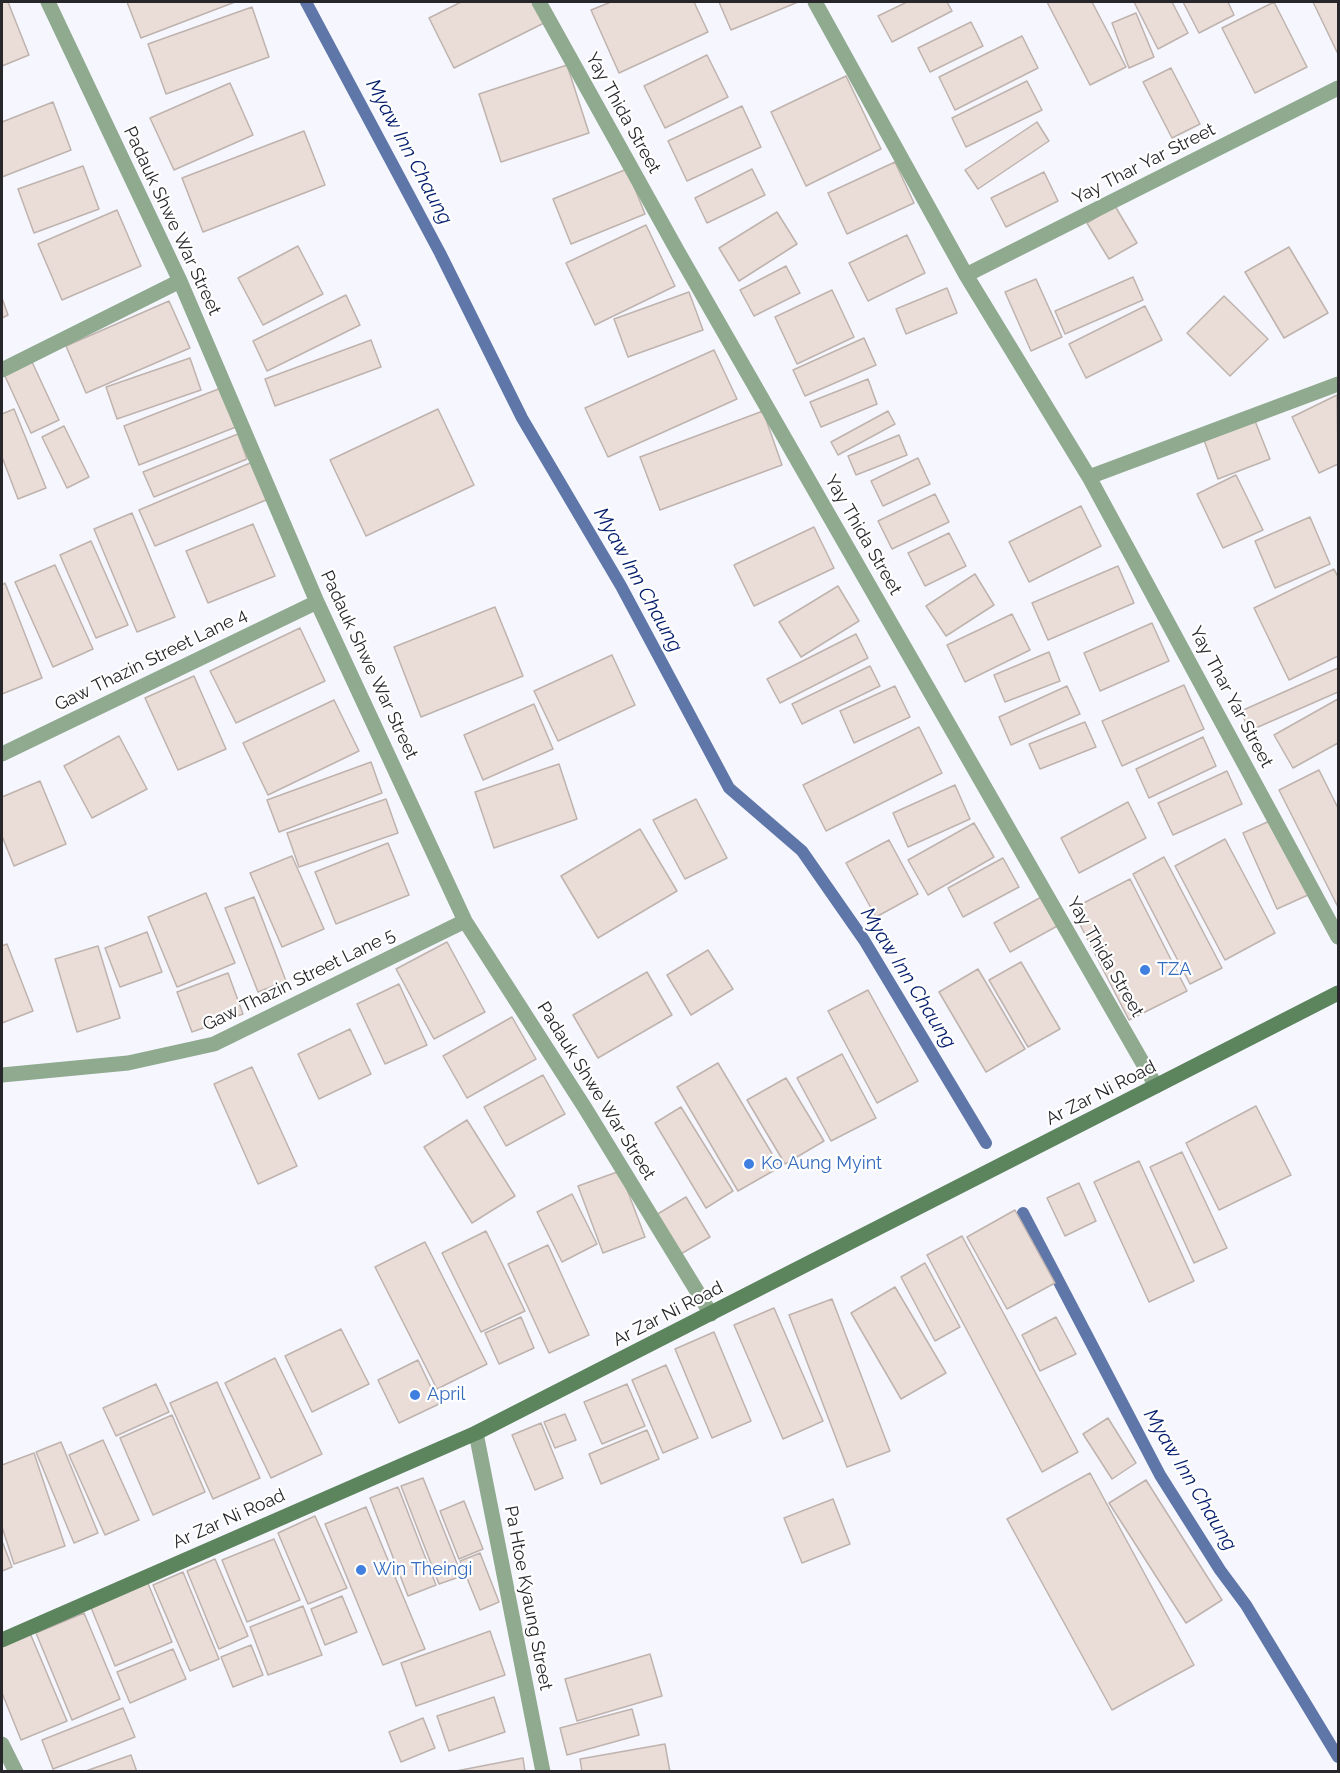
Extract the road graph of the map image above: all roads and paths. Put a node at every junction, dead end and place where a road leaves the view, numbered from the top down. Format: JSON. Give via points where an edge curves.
{"nodes":[{"id":1,"x":48,"y":2,"type":"edge"},
{"id":2,"x":539,"y":2,"type":"edge"},
{"id":3,"x":815,"y":2,"type":"edge"},
{"id":4,"x":1338,"y":88,"type":"edge"},
{"id":5,"x":966,"y":275,"type":"junction"},
{"id":6,"x":180,"y":282,"type":"junction"},
{"id":7,"x":2,"y":370,"type":"edge"},
{"id":8,"x":1338,"y":384,"type":"edge"},
{"id":9,"x":1089,"y":477,"type":"junction"},
{"id":10,"x":317,"y":602,"type":"junction"},
{"id":11,"x":2,"y":754,"type":"edge"},
{"id":12,"x":465,"y":921,"type":"junction"},
{"id":13,"x":1338,"y":937,"type":"edge"},
{"id":14,"x":1338,"y":993,"type":"edge"},
{"id":15,"x":2,"y":1075,"type":"edge"},
{"id":16,"x":1156,"y":1086,"type":"junction"},
{"id":17,"x":711,"y":1314,"type":"junction"},
{"id":18,"x":476,"y":1433,"type":"junction"},
{"id":19,"x":2,"y":1640,"type":"edge"},
{"id":20,"x":2,"y":1744,"type":"edge"},
{"id":21,"x":16,"y":1772,"type":"edge"},
{"id":22,"x":543,"y":1772,"type":"edge"}],
"edges":[{"from":1,"to":6,"type":"street","name":"Padauk Shwe War Street"},
{"from":2,"to":16,"type":"street","name":"Yay Thida Street","via":[[684,263]]},
{"from":3,"to":5,"type":"street","name":"Yay Thar Yar Street"},
{"from":4,"to":5,"type":"street","name":"Yay Thar Yar Street"},
{"from":5,"to":9,"type":"street","name":"Yay Thar Yar Street"},
{"from":6,"to":7,"type":"street"},
{"from":6,"to":10,"type":"street","name":"Padauk Shwe War Street"},
{"from":8,"to":9,"type":"street"},
{"from":9,"to":13,"type":"street","name":"Yay Thar Yar Street"},
{"from":10,"to":11,"type":"street","name":"Gaw Thazin Street Lane 4"},
{"from":10,"to":12,"type":"street","name":"Padauk Shwe War Street"},
{"from":12,"to":15,"type":"street","name":"Gaw Thazin Street Lane 5","via":[[214,1044],[128,1063]]},
{"from":12,"to":17,"type":"street","name":"Padauk Shwe War Street"},
{"from":14,"to":16,"type":"main road","name":"Ar Zar Ni Road"},
{"from":16,"to":17,"type":"main road","name":"Ar Zar Ni Road"},
{"from":17,"to":18,"type":"main road","name":"Ar Zar Ni Road"},
{"from":18,"to":19,"type":"main road","name":"Ar Zar Ni Road"},
{"from":18,"to":22,"type":"street","name":"Pa Htoe Kyaung Street"},
{"from":20,"to":21,"type":"street"}]}
